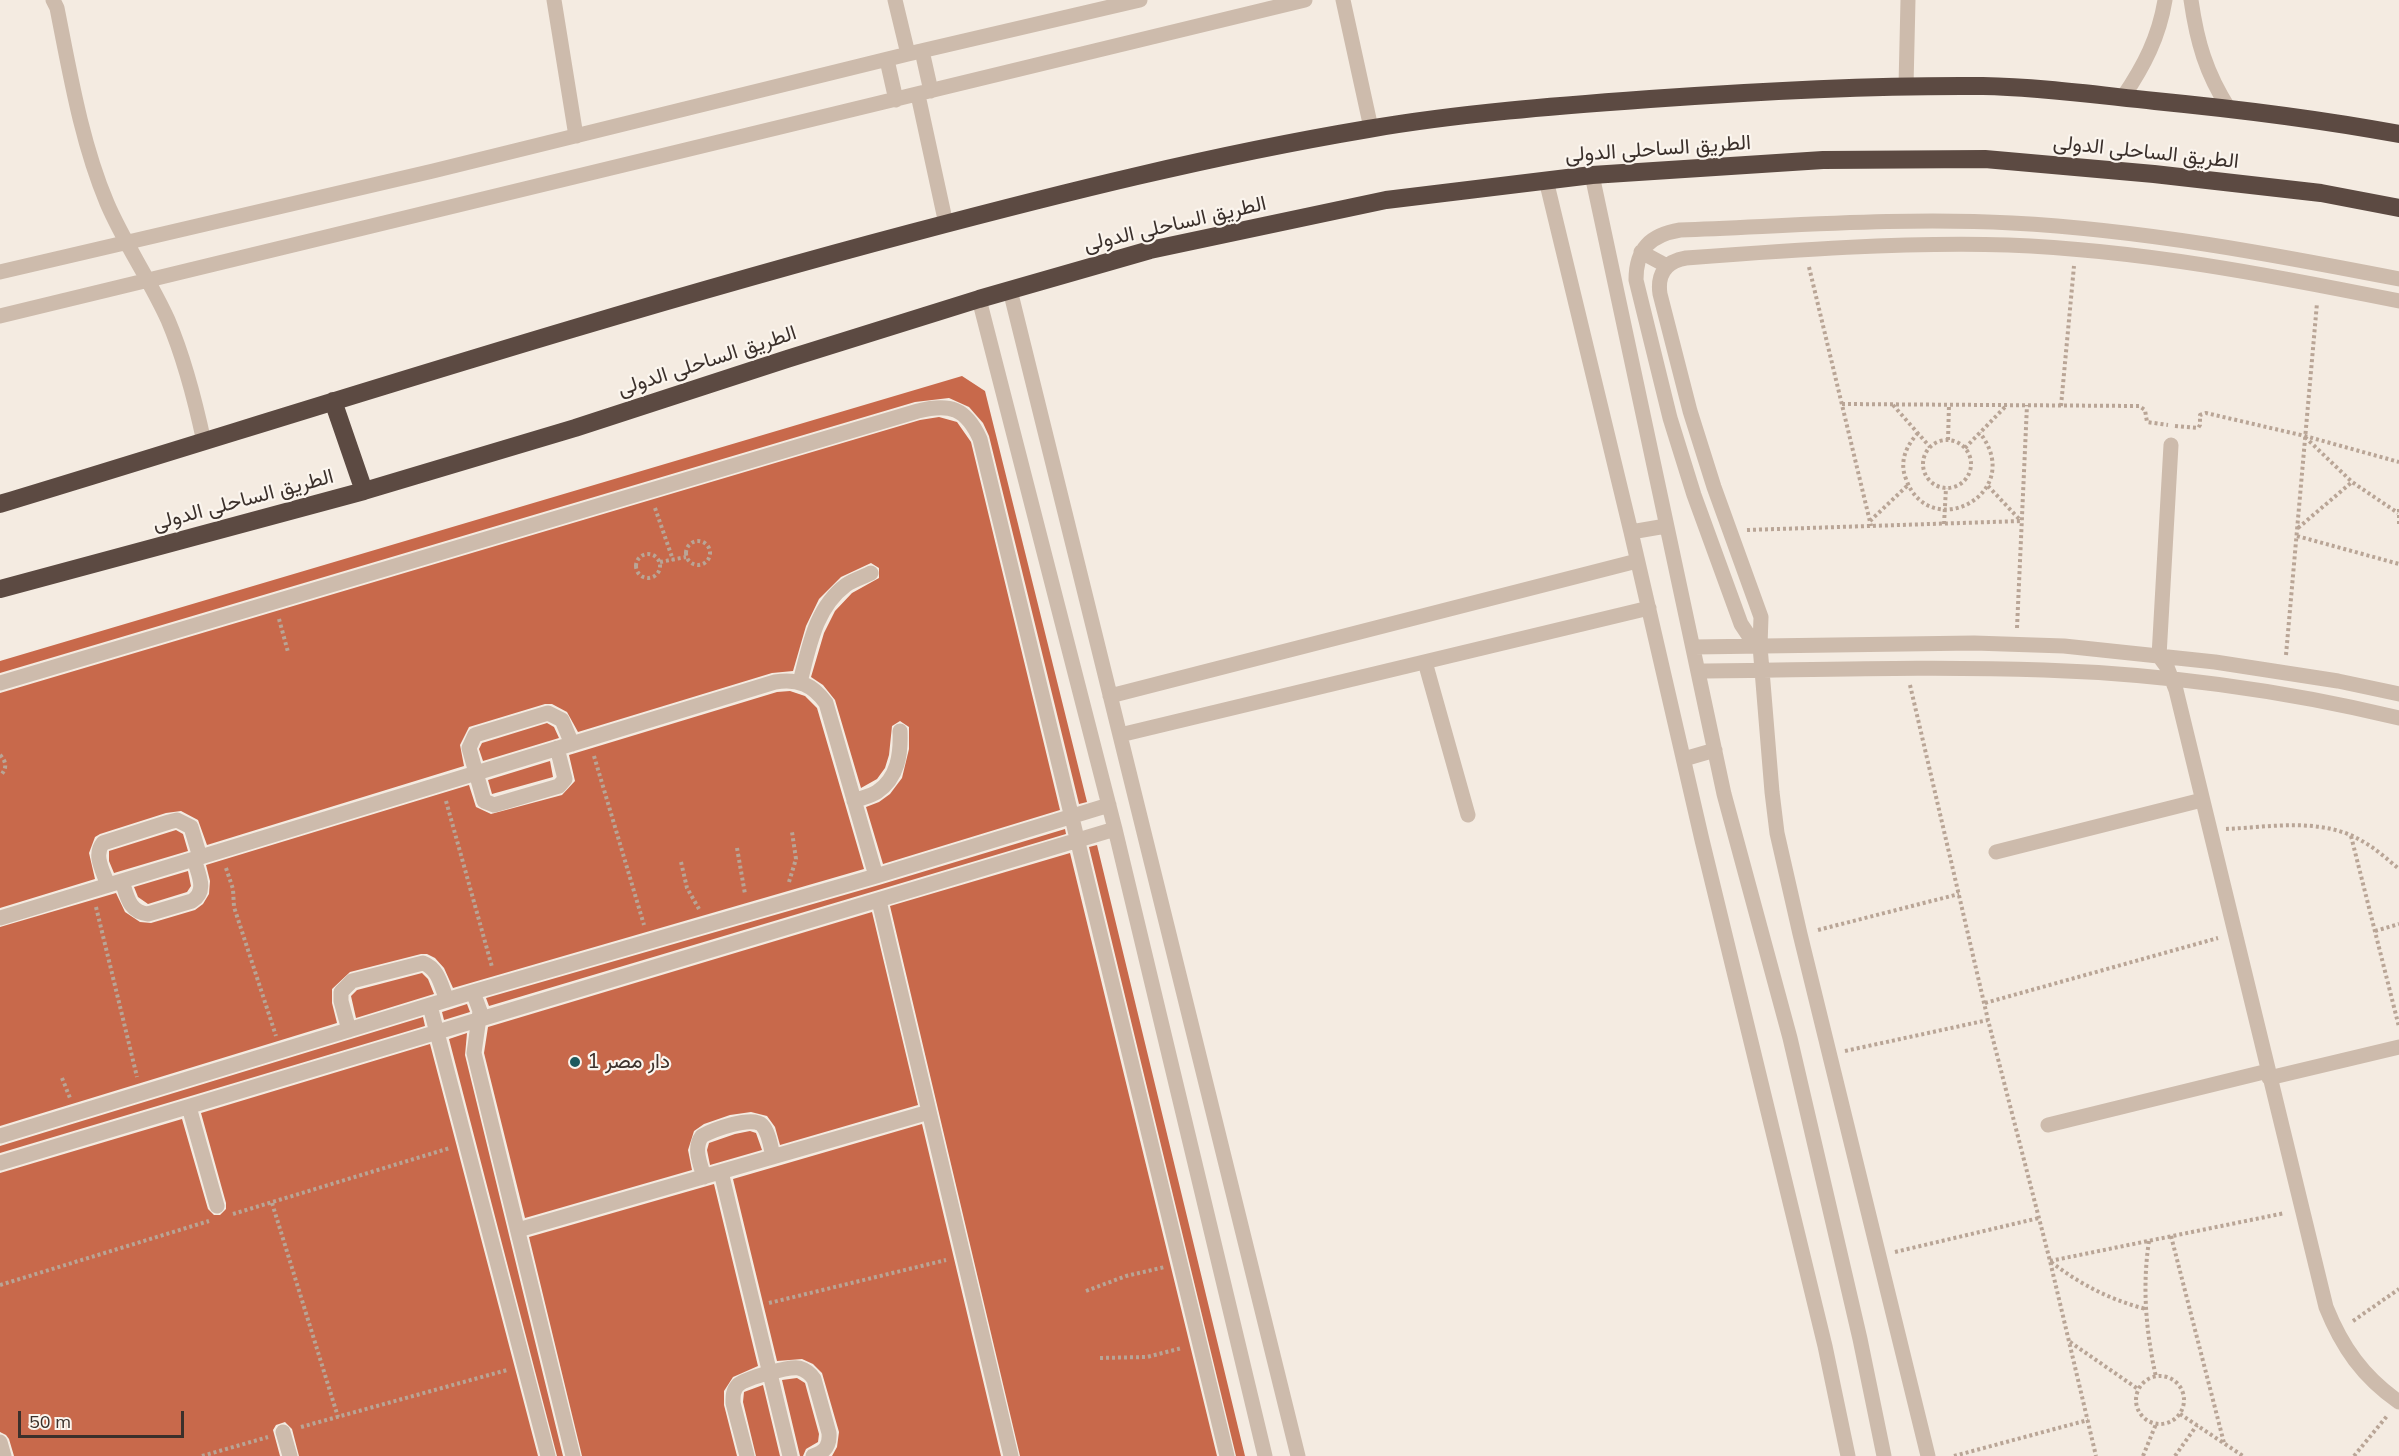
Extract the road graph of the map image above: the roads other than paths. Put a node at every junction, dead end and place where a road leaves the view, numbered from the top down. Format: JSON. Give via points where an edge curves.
{"nodes":[{"id":1,"x":53,"y":0,"type":"edge"},
{"id":2,"x":554,"y":0,"type":"edge"},
{"id":3,"x":895,"y":0,"type":"edge"},
{"id":4,"x":1140,"y":0,"type":"edge"},
{"id":5,"x":1305,"y":0,"type":"edge"},
{"id":6,"x":1343,"y":0,"type":"edge"},
{"id":7,"x":1908,"y":0,"type":"edge"},
{"id":8,"x":2165,"y":0,"type":"edge"},
{"id":9,"x":2191,"y":0,"type":"edge"},
{"id":10,"x":915,"y":52,"type":"junction"},
{"id":11,"x":887,"y":60,"type":"junction"},
{"id":12,"x":1906,"y":86,"type":"junction"},
{"id":13,"x":925,"y":93,"type":"junction"},
{"id":14,"x":2123,"y":97,"type":"junction"},
{"id":15,"x":896,"y":100,"type":"junction"},
{"id":16,"x":2229,"y":109,"type":"junction"},
{"id":17,"x":1371,"y":128,"type":"junction"},
{"id":18,"x":2399,"y":134,"type":"edge"},
{"id":19,"x":576,"y":136,"type":"junction"},
{"id":20,"x":1593,"y":175,"type":"junction"},
{"id":21,"x":1546,"y":180,"type":"junction"},
{"id":22,"x":2399,"y":208,"type":"edge"},
{"id":23,"x":946,"y":224,"type":"junction"},
{"id":24,"x":127,"y":242,"type":"junction"},
{"id":25,"x":1641,"y":252,"type":"junction"},
{"id":26,"x":1667,"y":266,"type":"junction"},
{"id":27,"x":0,"y":272,"type":"edge"},
{"id":28,"x":2399,"y":279,"type":"edge"},
{"id":29,"x":148,"y":281,"type":"junction"},
{"id":30,"x":1010,"y":290,"type":"junction"},
{"id":31,"x":979,"y":299,"type":"junction"},
{"id":32,"x":2399,"y":301,"type":"edge"},
{"id":33,"x":0,"y":316,"type":"edge"},
{"id":34,"x":333,"y":401,"type":"junction"},
{"id":35,"x":204,"y":442,"type":"junction"},
{"id":36,"x":2171,"y":445,"type":"dead end"},
{"id":37,"x":364,"y":491,"type":"junction"},
{"id":38,"x":0,"y":504,"type":"edge"},
{"id":39,"x":1666,"y":526,"type":"junction"},
{"id":40,"x":1631,"y":532,"type":"junction"},
{"id":41,"x":1637,"y":561,"type":"junction"},
{"id":42,"x":871,"y":573,"type":"dead end"},
{"id":43,"x":0,"y":589,"type":"edge"},
{"id":44,"x":1649,"y":608,"type":"junction"},
{"id":45,"x":1760,"y":646,"type":"junction"},
{"id":46,"x":1694,"y":647,"type":"junction"},
{"id":47,"x":2159,"y":656,"type":"junction"},
{"id":48,"x":1425,"y":662,"type":"junction"},
{"id":49,"x":1762,"y":670,"type":"junction"},
{"id":50,"x":1698,"y":671,"type":"junction"},
{"id":51,"x":2174,"y":680,"type":"junction"},
{"id":52,"x":0,"y":682,"type":"edge"},
{"id":53,"x":800,"y":682,"type":"junction"},
{"id":54,"x":2399,"y":694,"type":"edge"},
{"id":55,"x":1110,"y":696,"type":"junction"},
{"id":56,"x":2399,"y":718,"type":"edge"},
{"id":57,"x":900,"y":732,"type":"dead end"},
{"id":58,"x":1120,"y":735,"type":"junction"},
{"id":59,"x":564,"y":746,"type":"junction"},
{"id":60,"x":1715,"y":750,"type":"junction"},
{"id":61,"x":1684,"y":759,"type":"junction"},
{"id":62,"x":476,"y":773,"type":"junction"},
{"id":63,"x":2202,"y":800,"type":"junction"},
{"id":64,"x":854,"y":801,"type":"junction"},
{"id":65,"x":1109,"y":806,"type":"junction"},
{"id":66,"x":1468,"y":815,"type":"dead end"},
{"id":67,"x":1071,"y":817,"type":"junction"},
{"id":68,"x":1115,"y":829,"type":"junction"},
{"id":69,"x":1077,"y":841,"type":"junction"},
{"id":70,"x":1996,"y":852,"type":"dead end"},
{"id":71,"x":197,"y":858,"type":"junction"},
{"id":72,"x":876,"y":876,"type":"junction"},
{"id":73,"x":115,"y":883,"type":"junction"},
{"id":74,"x":879,"y":901,"type":"junction"},
{"id":75,"x":0,"y":918,"type":"edge"},
{"id":76,"x":473,"y":992,"type":"junction"},
{"id":77,"x":447,"y":1000,"type":"junction"},
{"id":78,"x":430,"y":1006,"type":"junction"},
{"id":79,"x":478,"y":1021,"type":"junction"},
{"id":80,"x":349,"y":1030,"type":"junction"},
{"id":81,"x":437,"y":1034,"type":"junction"},
{"id":82,"x":2399,"y":1047,"type":"edge"},
{"id":83,"x":2269,"y":1074,"type":"junction"},
{"id":84,"x":189,"y":1107,"type":"junction"},
{"id":85,"x":929,"y":1112,"type":"junction"},
{"id":86,"x":2048,"y":1125,"type":"dead end"},
{"id":87,"x":0,"y":1136,"type":"edge"},
{"id":88,"x":773,"y":1157,"type":"junction"},
{"id":89,"x":0,"y":1163,"type":"edge"},
{"id":90,"x":721,"y":1172,"type":"junction"},
{"id":91,"x":704,"y":1177,"type":"junction"},
{"id":92,"x":217,"y":1206,"type":"dead end"},
{"id":93,"x":518,"y":1230,"type":"junction"},
{"id":94,"x":771,"y":1374,"type":"junction"},
{"id":95,"x":2399,"y":1402,"type":"edge"},
{"id":96,"x":283,"y":1432,"type":"road end"},
{"id":97,"x":0,"y":1442,"type":"edge"},
{"id":98,"x":4,"y":1456,"type":"edge"},
{"id":99,"x":290,"y":1456,"type":"edge"},
{"id":100,"x":548,"y":1456,"type":"edge"},
{"id":101,"x":573,"y":1456,"type":"edge"},
{"id":102,"x":747,"y":1456,"type":"edge"},
{"id":103,"x":790,"y":1456,"type":"edge"},
{"id":104,"x":813,"y":1456,"type":"edge"},
{"id":105,"x":1011,"y":1456,"type":"edge"},
{"id":106,"x":1227,"y":1456,"type":"edge"},
{"id":107,"x":1264,"y":1456,"type":"edge"},
{"id":108,"x":1298,"y":1456,"type":"edge"},
{"id":109,"x":1848,"y":1456,"type":"edge"},
{"id":110,"x":1884,"y":1456,"type":"edge"},
{"id":111,"x":1928,"y":1456,"type":"edge"}],
"edges":[{"from":1,"to":24,"type":"street","via":[[93,165]]},
{"from":2,"to":19,"type":"street"},
{"from":3,"to":10,"type":"street"},
{"from":4,"to":10,"type":"street"},
{"from":5,"to":13,"type":"street"},
{"from":6,"to":17,"type":"street"},
{"from":7,"to":12,"type":"street"},
{"from":8,"to":14,"type":"street","via":[[2155,41]]},
{"from":9,"to":16,"type":"street","via":[[2204,61]]},
{"from":10,"to":11,"type":"street"},
{"from":10,"to":13,"type":"street"},
{"from":11,"to":15,"type":"street"},
{"from":11,"to":19,"type":"street"},
{"from":12,"to":14,"type":"highway","via":[[1988,86]]},
{"from":12,"to":17,"type":"highway","via":[[1597,103],[1483,112]]},
{"from":13,"to":15,"type":"street"},
{"from":13,"to":23,"type":"street"},
{"from":14,"to":16,"type":"highway"},
{"from":15,"to":29,"type":"street"},
{"from":16,"to":18,"type":"highway"},
{"from":17,"to":23,"type":"highway","via":[[1126,178]]},
{"from":19,"to":24,"type":"street"},
{"from":20,"to":21,"type":"highway","name":"الطريق الساحلى الدولى"},
{"from":20,"to":22,"type":"highway","name":"الطريق الساحلى الدولى","via":[[1823,160],[1985,159],[2310,192]]},
{"from":20,"to":39,"type":"street"},
{"from":21,"to":30,"type":"highway","name":"الطريق الساحلى الدولى","via":[[1386,200],[1150,250]]},
{"from":21,"to":40,"type":"street"},
{"from":23,"to":34,"type":"highway","via":[[774,269]]},
{"from":24,"to":27,"type":"street"},
{"from":24,"to":29,"type":"street"},
{"from":25,"to":26,"type":"street"},
{"from":25,"to":28,"type":"street","via":[[1651,240],[1680,230],[1913,222],[2010,223],[2208,243]]},
{"from":25,"to":45,"type":"street","via":[[1636,264],[1638,296],[1670,418],[1741,624]]},
{"from":26,"to":32,"type":"street","via":[[1686,258],[1804,249],[1914,244],[2010,246],[2207,265]]},
{"from":26,"to":45,"type":"street","via":[[1661,274],[1660,294],[1690,411],[1761,616]]},
{"from":29,"to":33,"type":"street"},
{"from":29,"to":35,"type":"street","via":[[183,359]]},
{"from":30,"to":31,"type":"highway","name":"الطريق الساحلى الدولى"},
{"from":30,"to":55,"type":"street"},
{"from":31,"to":37,"type":"highway","name":"الطريق الساحلى الدولى"},
{"from":31,"to":65,"type":"street"},
{"from":34,"to":35,"type":"highway"},
{"from":34,"to":37,"type":"highway"},
{"from":35,"to":38,"type":"highway"},
{"from":36,"to":47,"type":"street"},
{"from":37,"to":43,"type":"highway","name":"الطريق الساحلى الدولى"},
{"from":39,"to":40,"type":"street"},
{"from":39,"to":46,"type":"street"},
{"from":40,"to":41,"type":"street"},
{"from":41,"to":44,"type":"street"},
{"from":41,"to":55,"type":"street"},
{"from":42,"to":53,"type":"street","via":[[846,585],[826,605],[814,631]]},
{"from":44,"to":48,"type":"street"},
{"from":44,"to":61,"type":"street"},
{"from":45,"to":46,"type":"street"},
{"from":45,"to":47,"type":"street","via":[[2016,644]]},
{"from":45,"to":49,"type":"street"},
{"from":46,"to":50,"type":"street"},
{"from":47,"to":51,"type":"street"},
{"from":47,"to":54,"type":"street","via":[[2285,672]]},
{"from":48,"to":58,"type":"street"},
{"from":48,"to":66,"type":"street"},
{"from":49,"to":50,"type":"street"},
{"from":49,"to":51,"type":"street","via":[[2044,670]]},
{"from":49,"to":111,"type":"street","via":[[1776,822]]},
{"from":50,"to":60,"type":"street"},
{"from":51,"to":56,"type":"street","via":[[2309,699]]},
{"from":51,"to":63,"type":"street"},
{"from":52,"to":67,"type":"street","via":[[918,411],[948,407],[973,425],[980,440]]},
{"from":53,"to":59,"type":"street","via":[[775,682]]},
{"from":53,"to":64,"type":"street","via":[[810,686],[826,703]]},
{"from":55,"to":58,"type":"street"},
{"from":57,"to":64,"type":"street","via":[[901,754],[892,776],[877,793]]},
{"from":58,"to":108,"type":"street"},
{"from":59,"to":62,"type":"street"},
{"from":59,"to":62,"type":"street","via":[[565,779],[559,786],[494,805],[484,801]]},
{"from":59,"to":62,"type":"street","via":[[562,720],[541,714],[475,735],[469,748]]},
{"from":60,"to":61,"type":"street"},
{"from":60,"to":110,"type":"street","via":[[1790,1038]]},
{"from":61,"to":109,"type":"street"},
{"from":62,"to":71,"type":"street"},
{"from":63,"to":70,"type":"street"},
{"from":63,"to":83,"type":"street"},
{"from":64,"to":72,"type":"street"},
{"from":65,"to":67,"type":"street"},
{"from":65,"to":68,"type":"street"},
{"from":67,"to":69,"type":"street"},
{"from":67,"to":72,"type":"street"},
{"from":68,"to":69,"type":"street"},
{"from":68,"to":107,"type":"street"},
{"from":69,"to":74,"type":"street"},
{"from":69,"to":106,"type":"street"},
{"from":71,"to":73,"type":"street"},
{"from":71,"to":73,"type":"street","via":[[202,886],[192,901],[141,913]]},
{"from":71,"to":73,"type":"street","via":[[191,827],[177,820],[169,822],[103,843],[98,855]]},
{"from":72,"to":76,"type":"street"},
{"from":73,"to":75,"type":"street"},
{"from":74,"to":79,"type":"street"},
{"from":74,"to":85,"type":"street"},
{"from":76,"to":77,"type":"street"},
{"from":76,"to":79,"type":"street","via":[[480,1011]]},
{"from":77,"to":78,"type":"street"},
{"from":77,"to":80,"type":"street","via":[[436,971],[423,963],[352,981],[341,992]]},
{"from":78,"to":80,"type":"street"},
{"from":78,"to":81,"type":"street"},
{"from":79,"to":81,"type":"street"},
{"from":79,"to":93,"type":"street","via":[[474,1053]]},
{"from":80,"to":87,"type":"street"},
{"from":81,"to":84,"type":"street"},
{"from":81,"to":100,"type":"street"},
{"from":82,"to":83,"type":"street"},
{"from":83,"to":86,"type":"street"},
{"from":83,"to":95,"type":"street","via":[[2326,1307],[2348,1353],[2379,1388]]},
{"from":84,"to":89,"type":"street"},
{"from":84,"to":92,"type":"street"},
{"from":85,"to":88,"type":"street"},
{"from":85,"to":105,"type":"street"},
{"from":88,"to":90,"type":"street"},
{"from":88,"to":91,"type":"street","via":[[762,1124],[750,1120],[702,1136],[696,1148]]},
{"from":90,"to":91,"type":"street"},
{"from":90,"to":94,"type":"street"},
{"from":91,"to":93,"type":"street"},
{"from":93,"to":101,"type":"street"},
{"from":94,"to":102,"type":"street","via":[[744,1381],[733,1394]]},
{"from":94,"to":103,"type":"street"},
{"from":94,"to":104,"type":"street","via":[[794,1368],[814,1379],[830,1441],[826,1449]]},
{"from":96,"to":99,"type":"street"},
{"from":97,"to":98,"type":"street"}]}
